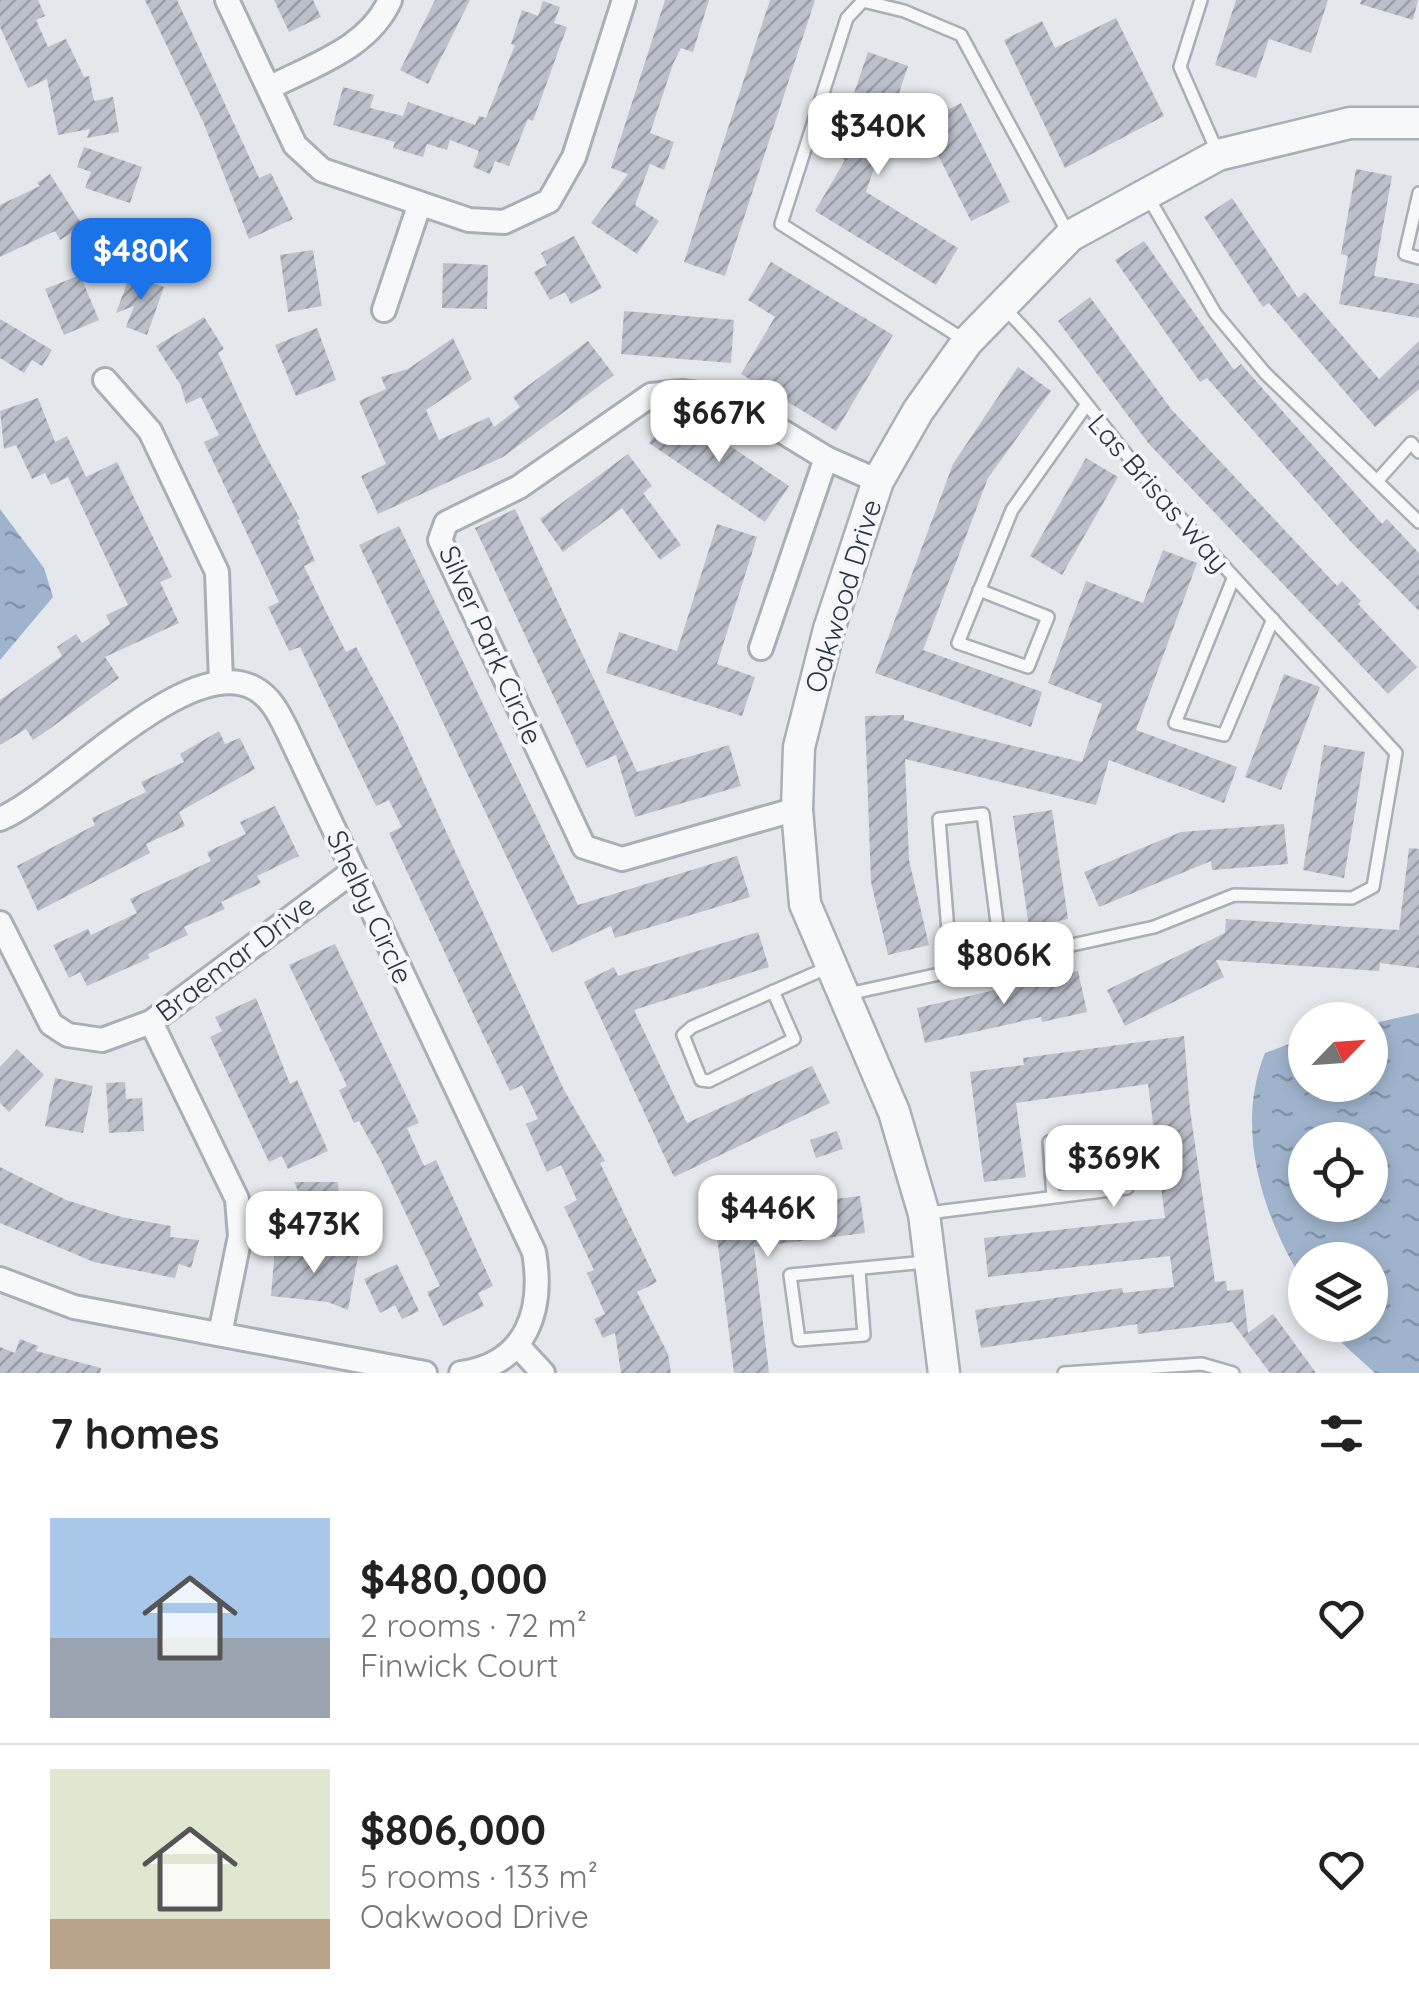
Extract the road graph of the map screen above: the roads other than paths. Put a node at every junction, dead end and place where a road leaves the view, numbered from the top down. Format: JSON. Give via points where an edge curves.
{"nodes":[{"id":1,"x":227,"y":0,"type":"edge"},
{"id":2,"x":390,"y":0,"type":"edge"},
{"id":3,"x":624,"y":0,"type":"edge"},
{"id":4,"x":1201,"y":0,"type":"edge"},
{"id":5,"x":269,"y":88,"type":"junction"},
{"id":6,"x":1419,"y":123,"type":"edge"},
{"id":7,"x":1218,"y":155,"type":"junction"},
{"id":8,"x":1419,"y":194,"type":"edge"},
{"id":9,"x":1147,"y":195,"type":"junction"},
{"id":10,"x":419,"y":206,"type":"junction"},
{"id":11,"x":1070,"y":236,"type":"junction"},
{"id":12,"x":1419,"y":258,"type":"edge"},
{"id":13,"x":1001,"y":305,"type":"junction"},
{"id":14,"x":384,"y":310,"type":"dead end"},
{"id":15,"x":967,"y":342,"type":"junction"},
{"id":16,"x":105,"y":380,"type":"dead end"},
{"id":17,"x":1085,"y":407,"type":"junction"},
{"id":18,"x":1419,"y":452,"type":"edge"},
{"id":19,"x":826,"y":458,"type":"junction"},
{"id":20,"x":878,"y":481,"type":"junction"},
{"id":21,"x":1377,"y":481,"type":"junction"},
{"id":22,"x":1419,"y":522,"type":"edge"},
{"id":23,"x":1233,"y":579,"type":"junction"},
{"id":24,"x":980,"y":590,"type":"junction"},
{"id":25,"x":1273,"y":619,"type":"junction"},
{"id":26,"x":761,"y":648,"type":"dead end"},
{"id":27,"x":221,"y":682,"type":"junction"},
{"id":28,"x":797,"y":808,"type":"junction"},
{"id":29,"x":0,"y":818,"type":"edge"},
{"id":30,"x":352,"y":872,"type":"junction"},
{"id":31,"x":0,"y":924,"type":"edge"},
{"id":32,"x":1002,"y":962,"type":"junction"},
{"id":33,"x":829,"y":967,"type":"junction"},
{"id":34,"x":951,"y":968,"type":"junction"},
{"id":35,"x":773,"y":992,"type":"junction"},
{"id":36,"x":844,"y":994,"type":"junction"},
{"id":37,"x":150,"y":1022,"type":"junction"},
{"id":38,"x":1052,"y":1197,"type":"junction"},
{"id":39,"x":924,"y":1214,"type":"junction"},
{"id":40,"x":930,"y":1262,"type":"junction"},
{"id":41,"x":858,"y":1271,"type":"junction"},
{"id":42,"x":0,"y":1279,"type":"edge"},
{"id":43,"x":220,"y":1334,"type":"junction"},
{"id":44,"x":518,"y":1346,"type":"junction"},
{"id":45,"x":425,"y":1373,"type":"edge"},
{"id":46,"x":460,"y":1373,"type":"edge"},
{"id":47,"x":543,"y":1373,"type":"edge"},
{"id":48,"x":944,"y":1373,"type":"edge"},
{"id":49,"x":1064,"y":1373,"type":"edge"},
{"id":50,"x":1233,"y":1373,"type":"edge"}],
"edges":[{"from":1,"to":5,"type":"street"},
{"from":2,"to":5,"type":"street","via":[[380,22],[354,44]]},
{"from":3,"to":10,"type":"street","via":[[574,157],[549,201],[504,222]]},
{"from":4,"to":7,"type":"lane","via":[[1180,67]]},
{"from":5,"to":10,"type":"street","via":[[296,146],[322,170]]},
{"from":6,"to":7,"type":"street","name":"Oakwood Drive","via":[[1350,124]]},
{"from":7,"to":9,"type":"street","name":"Oakwood Drive"},
{"from":8,"to":12,"type":"lane","via":[[1405,254]]},
{"from":9,"to":11,"type":"street","name":"Oakwood Drive"},
{"from":9,"to":21,"type":"lane","via":[[1215,312],[1265,373]]},
{"from":10,"to":14,"type":"street"},
{"from":11,"to":13,"type":"street","name":"Oakwood Drive"},
{"from":11,"to":15,"type":"lane","via":[[962,35],[864,2],[847,18],[782,224]]},
{"from":13,"to":15,"type":"street","name":"Oakwood Drive"},
{"from":13,"to":17,"type":"lane","name":"Las Brisas Way","via":[[1048,350]]},
{"from":15,"to":20,"type":"street","name":"Oakwood Drive"},
{"from":16,"to":27,"type":"street","via":[[150,431],[217,572]]},
{"from":17,"to":23,"type":"lane","name":"Las Brisas Way"},
{"from":17,"to":24,"type":"lane","name":"Las Brisas Way","via":[[1012,510]]},
{"from":18,"to":21,"type":"lane","via":[[1410,443]]},
{"from":19,"to":20,"type":"street","name":"Silver Park Circle"},
{"from":19,"to":26,"type":"street"},
{"from":19,"to":28,"type":"street","name":"Silver Park Circle","via":[[727,398],[651,395],[520,487],[446,523],[440,540],[584,847],[622,858]]},
{"from":20,"to":28,"type":"street","name":"Oakwood Drive","via":[[799,747]]},
{"from":21,"to":22,"type":"lane"},
{"from":23,"to":25,"type":"lane","name":"Las Brisas Way"},
{"from":23,"to":25,"type":"lane","name":"Las Brisas Way","via":[[1175,723],[1224,735]]},
{"from":24,"to":24,"type":"lane","name":"Las Brisas Way","via":[[958,643],[1028,667],[1048,618]]},
{"from":25,"to":32,"type":"lane","name":"Las Brisas Way","via":[[1396,753],[1374,887],[1352,898],[1234,895],[1154,927]]},
{"from":27,"to":29,"type":"street","via":[[172,698],[36,799]]},
{"from":27,"to":30,"type":"street","name":"Shelby Circle","via":[[252,686],[275,708]]},
{"from":28,"to":33,"type":"street","name":"Oakwood Drive","via":[[805,904]]},
{"from":30,"to":37,"type":"street","name":"Braemar Drive"},
{"from":30,"to":44,"type":"street","name":"Shelby Circle","via":[[534,1252],[538,1305]]},
{"from":31,"to":37,"type":"street","name":"Braemar Drive","via":[[40,1008],[68,1036],[102,1040]]},
{"from":32,"to":34,"type":"lane","name":"Las Brisas Way"},
{"from":32,"to":34,"type":"lane","via":[[984,814],[939,819]]},
{"from":33,"to":35,"type":"lane"},
{"from":33,"to":36,"type":"street","name":"Oakwood Drive"},
{"from":34,"to":36,"type":"lane","name":"Las Brisas Way"},
{"from":35,"to":35,"type":"lane","via":[[683,1035],[701,1080],[794,1039]]},
{"from":36,"to":39,"type":"street","name":"Oakwood Drive","via":[[894,1112]]},
{"from":37,"to":43,"type":"street","via":[[237,1198],[240,1236]]},
{"from":38,"to":38,"type":"lane","via":[[1127,1188],[1120,1138],[1049,1142]]},
{"from":38,"to":39,"type":"lane"},
{"from":39,"to":40,"type":"street","name":"Oakwood Drive"},
{"from":40,"to":41,"type":"lane"},
{"from":40,"to":48,"type":"street","name":"Oakwood Drive"},
{"from":41,"to":41,"type":"lane","via":[[790,1276],[800,1340],[864,1335]]},
{"from":42,"to":43,"type":"street","via":[[74,1307]]},
{"from":43,"to":45,"type":"street"},
{"from":44,"to":46,"type":"street","via":[[494,1363]]},
{"from":44,"to":47,"type":"street"},
{"from":49,"to":50,"type":"lane","via":[[1202,1364]]}]}
